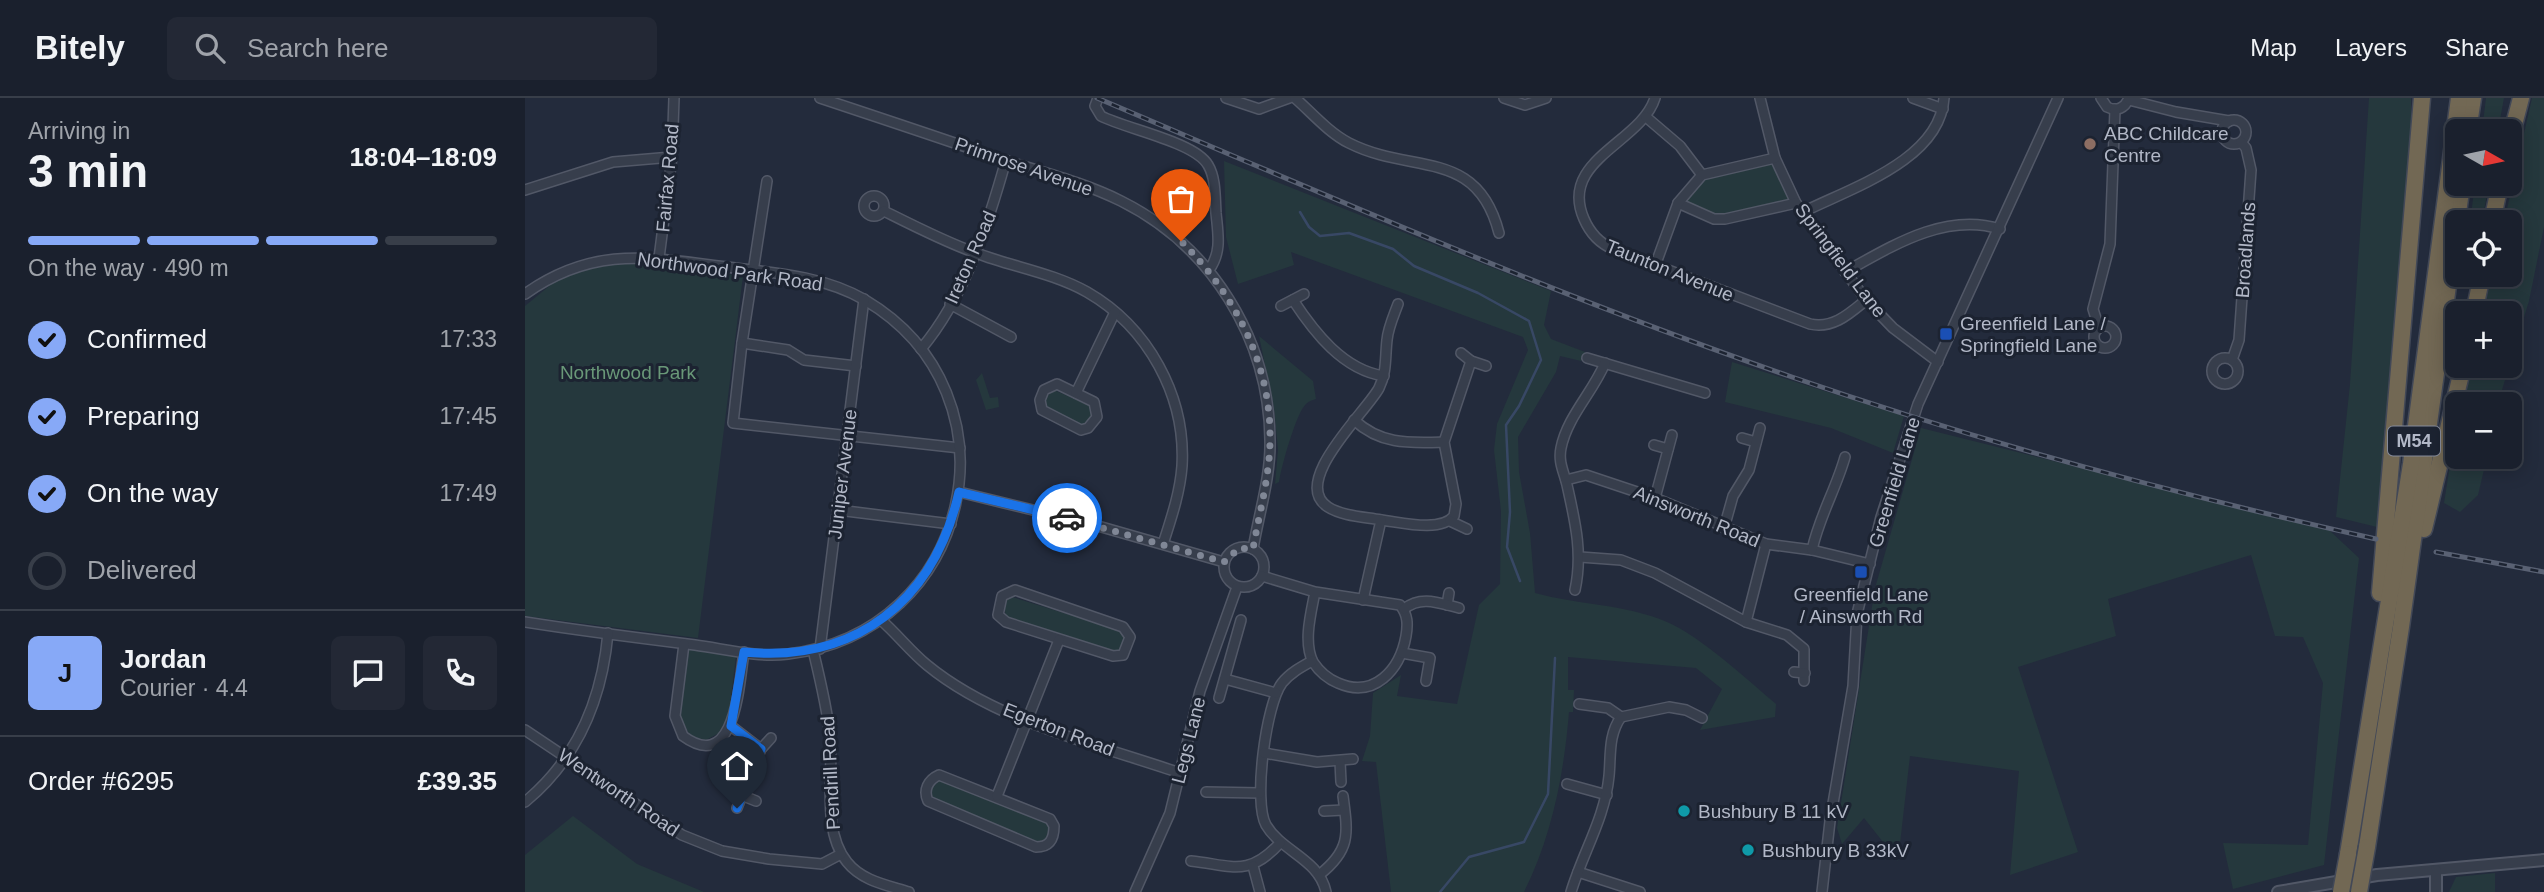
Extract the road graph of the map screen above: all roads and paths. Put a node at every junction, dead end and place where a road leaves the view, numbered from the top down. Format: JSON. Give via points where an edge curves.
{"nodes":[{"id":1,"x":674,"y":98,"type":"edge"},
{"id":2,"x":820,"y":98,"type":"edge"},
{"id":3,"x":1098,"y":98,"type":"edge"},
{"id":4,"x":1226,"y":98,"type":"edge"},
{"id":5,"x":1289,"y":98,"type":"edge"},
{"id":6,"x":1295,"y":98,"type":"edge"},
{"id":7,"x":1504,"y":98,"type":"edge"},
{"id":8,"x":1546,"y":98,"type":"edge"},
{"id":9,"x":1655,"y":98,"type":"edge"},
{"id":10,"x":1760,"y":98,"type":"edge"},
{"id":11,"x":1913,"y":98,"type":"edge"},
{"id":12,"x":1944,"y":98,"type":"edge"},
{"id":13,"x":2058,"y":98,"type":"edge"},
{"id":14,"x":2101,"y":98,"type":"edge"},
{"id":15,"x":2422,"y":98,"type":"edge"},
{"id":16,"x":2459,"y":98,"type":"edge"},
{"id":17,"x":2473,"y":98,"type":"edge"},
{"id":18,"x":2521,"y":98,"type":"edge"},
{"id":19,"x":2129,"y":99,"type":"edge"},
{"id":20,"x":1943,"y":109,"type":"junction"},
{"id":21,"x":2115,"y":110,"type":"junction"},
{"id":22,"x":1646,"y":117,"type":"junction"},
{"id":23,"x":2213,"y":118,"type":"junction"},
{"id":24,"x":2470,"y":119,"type":"edge"},
{"id":25,"x":2516,"y":119,"type":"edge"},
{"id":26,"x":2229,"y":121,"type":"junction"},
{"id":27,"x":2222,"y":132,"type":"junction"},
{"id":28,"x":2241,"y":142,"type":"junction"},
{"id":29,"x":672,"y":157,"type":"junction"},
{"id":30,"x":1775,"y":158,"type":"junction"},
{"id":31,"x":1006,"y":160,"type":"junction"},
{"id":32,"x":1702,"y":176,"type":"junction"},
{"id":33,"x":767,"y":181,"type":"dead end"},
{"id":34,"x":525,"y":190,"type":"edge"},
{"id":35,"x":2460,"y":196,"type":"edge"},
{"id":36,"x":1796,"y":203,"type":"junction"},
{"id":37,"x":1678,"y":204,"type":"junction"},
{"id":38,"x":884,"y":211,"type":"dead end"},
{"id":39,"x":1803,"y":212,"type":"junction"},
{"id":40,"x":2000,"y":229,"type":"junction"},
{"id":41,"x":1499,"y":233,"type":"dead end"},
{"id":42,"x":974,"y":253,"type":"junction"},
{"id":43,"x":659,"y":258,"type":"junction"},
{"id":44,"x":1655,"y":266,"type":"junction"},
{"id":45,"x":753,"y":270,"type":"junction"},
{"id":46,"x":1209,"y":270,"type":"junction"},
{"id":47,"x":1845,"y":272,"type":"junction"},
{"id":48,"x":525,"y":294,"type":"edge"},
{"id":49,"x":1304,"y":294,"type":"dead end"},
{"id":50,"x":864,"y":299,"type":"junction"},
{"id":51,"x":1293,"y":300,"type":"junction"},
{"id":52,"x":1866,"y":300,"type":"junction"},
{"id":53,"x":950,"y":304,"type":"junction"},
{"id":54,"x":1398,"y":304,"type":"dead end"},
{"id":55,"x":1280,"y":306,"type":"dead end"},
{"id":56,"x":1115,"y":312,"type":"junction"},
{"id":57,"x":2099,"y":328,"type":"dead end"},
{"id":58,"x":1011,"y":337,"type":"dead end"},
{"id":59,"x":742,"y":343,"type":"junction"},
{"id":60,"x":921,"y":349,"type":"junction"},
{"id":61,"x":1461,"y":353,"type":"dead end"},
{"id":62,"x":1587,"y":358,"type":"dead end"},
{"id":63,"x":2232,"y":360,"type":"dead end"},
{"id":64,"x":1471,"y":361,"type":"junction"},
{"id":65,"x":1938,"y":362,"type":"junction"},
{"id":66,"x":1605,"y":363,"type":"junction"},
{"id":67,"x":856,"y":366,"type":"junction"},
{"id":68,"x":1486,"y":366,"type":"dead end"},
{"id":69,"x":1384,"y":376,"type":"junction"},
{"id":70,"x":2460,"y":378,"type":"edge"},
{"id":71,"x":1076,"y":393,"type":"junction"},
{"id":72,"x":1705,"y":393,"type":"dead end"},
{"id":73,"x":1354,"y":420,"type":"junction"},
{"id":74,"x":1760,"y":428,"type":"dead end"},
{"id":75,"x":1672,"y":435,"type":"dead end"},
{"id":76,"x":847,"y":436,"type":"junction"},
{"id":77,"x":1742,"y":438,"type":"dead end"},
{"id":78,"x":1444,"y":442,"type":"junction"},
{"id":79,"x":1756,"y":442,"type":"junction"},
{"id":80,"x":1654,"y":446,"type":"dead end"},
{"id":81,"x":960,"y":448,"type":"junction"},
{"id":82,"x":1668,"y":449,"type":"junction"},
{"id":83,"x":1845,"y":457,"type":"dead end"},
{"id":84,"x":1566,"y":480,"type":"junction"},
{"id":85,"x":959,"y":492,"type":"junction"},
{"id":86,"x":1655,"y":498,"type":"junction"},
{"id":87,"x":838,"y":510,"type":"junction"},
{"id":88,"x":1381,"y":520,"type":"junction"},
{"id":89,"x":1450,"y":521,"type":"junction"},
{"id":90,"x":951,"y":524,"type":"junction"},
{"id":91,"x":1467,"y":528,"type":"dead end"},
{"id":92,"x":1724,"y":528,"type":"junction"},
{"id":93,"x":1163,"y":544,"type":"junction"},
{"id":94,"x":1766,"y":544,"type":"junction"},
{"id":95,"x":1253,"y":549,"type":"junction"},
{"id":96,"x":1812,"y":550,"type":"junction"},
{"id":97,"x":1580,"y":557,"type":"junction"},
{"id":98,"x":1224,"y":562,"type":"junction"},
{"id":99,"x":1870,"y":564,"type":"junction"},
{"id":100,"x":1262,"y":576,"type":"junction"},
{"id":101,"x":1237,"y":587,"type":"junction"},
{"id":102,"x":1575,"y":590,"type":"dead end"},
{"id":103,"x":1315,"y":592,"type":"junction"},
{"id":104,"x":1449,"y":593,"type":"dead end"},
{"id":105,"x":1363,"y":600,"type":"junction"},
{"id":106,"x":1447,"y":605,"type":"junction"},
{"id":107,"x":1459,"y":608,"type":"dead end"},
{"id":108,"x":1405,"y":611,"type":"junction"},
{"id":109,"x":881,"y":620,"type":"junction"},
{"id":110,"x":1241,"y":620,"type":"dead end"},
{"id":111,"x":525,"y":622,"type":"edge"},
{"id":112,"x":1746,"y":622,"type":"junction"},
{"id":113,"x":2402,"y":627,"type":"junction"},
{"id":114,"x":608,"y":633,"type":"junction"},
{"id":115,"x":1059,"y":640,"type":"junction"},
{"id":116,"x":684,"y":644,"type":"junction"},
{"id":117,"x":817,"y":650,"type":"junction"},
{"id":118,"x":744,"y":652,"type":"junction"},
{"id":119,"x":1402,"y":653,"type":"junction"},
{"id":120,"x":1313,"y":661,"type":"junction"},
{"id":121,"x":1794,"y":672,"type":"dead end"},
{"id":122,"x":1225,"y":679,"type":"junction"},
{"id":123,"x":1426,"y":681,"type":"dead end"},
{"id":124,"x":1276,"y":693,"type":"junction"},
{"id":125,"x":1219,"y":698,"type":"dead end"},
{"id":126,"x":1579,"y":704,"type":"dead end"},
{"id":127,"x":1621,"y":717,"type":"junction"},
{"id":128,"x":1028,"y":722,"type":"junction"},
{"id":129,"x":731,"y":726,"type":"junction"},
{"id":130,"x":1691,"y":726,"type":"dead end"},
{"id":131,"x":525,"y":730,"type":"edge"},
{"id":132,"x":771,"y":738,"type":"dead end"},
{"id":133,"x":761,"y":749,"type":"junction"},
{"id":134,"x":1264,"y":753,"type":"junction"},
{"id":135,"x":568,"y":757,"type":"junction"},
{"id":136,"x":1353,"y":759,"type":"dead end"},
{"id":137,"x":1340,"y":761,"type":"junction"},
{"id":138,"x":1180,"y":773,"type":"junction"},
{"id":139,"x":1219,"y":778,"type":"dead end"},
{"id":140,"x":1341,"y":782,"type":"dead end"},
{"id":141,"x":2361,"y":783,"type":"junction"},
{"id":142,"x":1567,"y":784,"type":"dead end"},
{"id":143,"x":1577,"y":786,"type":"junction"},
{"id":144,"x":1220,"y":791,"type":"junction"},
{"id":145,"x":1206,"y":792,"type":"dead end"},
{"id":146,"x":1260,"y":793,"type":"junction"},
{"id":147,"x":741,"y":795,"type":"junction"},
{"id":148,"x":1607,"y":795,"type":"junction"},
{"id":149,"x":997,"y":796,"type":"junction"},
{"id":150,"x":1343,"y":796,"type":"dead end"},
{"id":151,"x":1575,"y":797,"type":"dead end"},
{"id":152,"x":756,"y":801,"type":"dead end"},
{"id":153,"x":525,"y":802,"type":"edge"},
{"id":154,"x":737,"y":808,"type":"dead end"},
{"id":155,"x":1345,"y":810,"type":"junction"},
{"id":156,"x":1324,"y":811,"type":"dead end"},
{"id":157,"x":1280,"y":843,"type":"junction"},
{"id":158,"x":841,"y":854,"type":"junction"},
{"id":159,"x":2544,"y":860,"type":"edge"},
{"id":160,"x":1191,"y":861,"type":"dead end"},
{"id":161,"x":1253,"y":866,"type":"junction"},
{"id":162,"x":2436,"y":870,"type":"junction"},
{"id":163,"x":1578,"y":872,"type":"junction"},
{"id":164,"x":1319,"y":875,"type":"junction"},
{"id":165,"x":1634,"y":878,"type":"dead end"},
{"id":166,"x":1636,"y":891,"type":"edge"},
{"id":167,"x":909,"y":892,"type":"edge"},
{"id":168,"x":1135,"y":892,"type":"edge"},
{"id":169,"x":1260,"y":892,"type":"edge"},
{"id":170,"x":1326,"y":892,"type":"edge"},
{"id":171,"x":1571,"y":892,"type":"edge"},
{"id":172,"x":1822,"y":892,"type":"edge"},
{"id":173,"x":2278,"y":892,"type":"edge"},
{"id":174,"x":2341,"y":892,"type":"edge"},
{"id":175,"x":2359,"y":892,"type":"edge"},
{"id":176,"x":2436,"y":892,"type":"edge"}],
"edges":[{"from":1,"to":29,"type":"street","name":"Fairfax Road"},
{"from":2,"to":31,"type":"street","name":"Primrose Avenue"},
{"from":3,"to":46,"type":"street","via":[[1095,106],[1101,116],[1193,151],[1208,164],[1219,242]]},
{"from":4,"to":5,"type":"street","via":[[1259,109]]},
{"from":6,"to":41,"type":"street","via":[[1349,144],[1463,176],[1491,206]]},
{"from":7,"to":8,"type":"street","via":[[1525,105]]},
{"from":9,"to":22,"type":"street","name":"Taunton Avenue"},
{"from":10,"to":30,"type":"street","name":"Springfield Lane"},
{"from":11,"to":20,"type":"street"},
{"from":12,"to":20,"type":"street"},
{"from":13,"to":40,"type":"street","name":"Greenfield Lane"},
{"from":14,"to":21,"type":"street"},
{"from":15,"to":141,"type":"highway"},
{"from":16,"to":141,"type":"highway","number":"M54","via":[[2411,464]]},
{"from":17,"to":24,"type":"highway"},
{"from":18,"to":25,"type":"highway"},
{"from":19,"to":21,"type":"street"},
{"from":19,"to":23,"type":"street"},
{"from":20,"to":39,"type":"street","via":[[1937,129],[1910,156]]},
{"from":21,"to":57,"type":"street","via":[[2110,244],[2093,309]]},
{"from":22,"to":32,"type":"street","via":[[1680,146]]},
{"from":22,"to":44,"type":"street","name":"Taunton Avenue","via":[[1586,170],[1579,202],[1597,240]]},
{"from":23,"to":26,"type":"street"},
{"from":23,"to":27,"type":"street"},
{"from":26,"to":27,"type":"street"},
{"from":26,"to":28,"type":"street","via":[[2238,121],[2245,128]]},
{"from":27,"to":28,"type":"street","via":[[2227,142]]},
{"from":28,"to":63,"type":"street","name":"Broadlands","via":[[2251,170],[2239,340]]},
{"from":29,"to":34,"type":"street","via":[[613,162]]},
{"from":29,"to":43,"type":"street","name":"Fairfax Road"},
{"from":30,"to":32,"type":"street"},
{"from":30,"to":36,"type":"street","name":"Springfield Lane"},
{"from":31,"to":42,"type":"street","name":"Ireton Road"},
{"from":31,"to":46,"type":"street","name":"Primrose Avenue","via":[[1099,191],[1137,210],[1181,241]]},
{"from":32,"to":37,"type":"street"},
{"from":33,"to":45,"type":"street"},
{"from":35,"to":113,"type":"highway","number":"M54"},
{"from":36,"to":37,"type":"street","via":[[1725,219]]},
{"from":36,"to":39,"type":"street","name":"Springfield Lane"},
{"from":37,"to":44,"type":"street"},
{"from":38,"to":42,"type":"street"},
{"from":39,"to":47,"type":"street","name":"Springfield Lane"},
{"from":40,"to":47,"type":"street","via":[[1972,223],[1946,226]]},
{"from":40,"to":65,"type":"street","name":"Greenfield Lane"},
{"from":42,"to":53,"type":"street","name":"Ireton Road"},
{"from":42,"to":56,"type":"street","via":[[1067,283]]},
{"from":43,"to":45,"type":"street","name":"Northwood Park Road"},
{"from":43,"to":48,"type":"street","name":"Northwood Park Road","via":[[611,258],[579,266]]},
{"from":44,"to":52,"type":"street","name":"Taunton Avenue","via":[[1819,326],[1841,319]]},
{"from":45,"to":50,"type":"street","name":"Northwood Park Road","via":[[831,284]]},
{"from":45,"to":59,"type":"street"},
{"from":46,"to":95,"type":"street","name":"Primrose Avenue","via":[[1244,321],[1266,396],[1268,468]]},
{"from":47,"to":52,"type":"street","name":"Springfield Lane"},
{"from":49,"to":51,"type":"street"},
{"from":50,"to":60,"type":"street","name":"Northwood Park Road","via":[[896,321]]},
{"from":50,"to":67,"type":"street","name":"Juniper Avenue"},
{"from":51,"to":55,"type":"street"},
{"from":51,"to":69,"type":"street","via":[[1314,332],[1337,353]]},
{"from":52,"to":65,"type":"street","name":"Springfield Lane","via":[[1893,328]]},
{"from":53,"to":58,"type":"street"},
{"from":53,"to":60,"type":"street","name":"Ireton Road"},
{"from":54,"to":69,"type":"street","via":[[1387,337]]},
{"from":56,"to":71,"type":"street"},
{"from":56,"to":93,"type":"street","via":[[1156,358],[1177,409],[1182,467]]},
{"from":59,"to":67,"type":"street","via":[[788,349],[804,360]]},
{"from":59,"to":76,"type":"street","via":[[733,423]]},
{"from":60,"to":81,"type":"street","name":"Northwood Park Road","via":[[952,407]]},
{"from":61,"to":64,"type":"street"},
{"from":62,"to":66,"type":"street"},
{"from":64,"to":68,"type":"street"},
{"from":64,"to":78,"type":"street"},
{"from":65,"to":99,"type":"street","name":"Greenfield Lane","via":[[1914,414]]},
{"from":66,"to":72,"type":"street"},
{"from":66,"to":84,"type":"street","via":[[1566,432],[1560,450]]},
{"from":67,"to":76,"type":"street","name":"Juniper Avenue"},
{"from":69,"to":73,"type":"street"},
{"from":70,"to":113,"type":"highway","number":"M54"},
{"from":71,"to":71,"type":"street","via":[[1097,408],[1097,417],[1088,428],[1080,430],[1042,410],[1041,395],[1048,387],[1057,384]]},
{"from":73,"to":78,"type":"street","via":[[1381,439]]},
{"from":73,"to":88,"type":"street","via":[[1327,458],[1319,482],[1320,498],[1333,510]]},
{"from":74,"to":79,"type":"street"},
{"from":75,"to":82,"type":"street"},
{"from":76,"to":81,"type":"street"},
{"from":76,"to":87,"type":"street","name":"Juniper Avenue"},
{"from":77,"to":79,"type":"street"},
{"from":78,"to":89,"type":"street","via":[[1456,504]]},
{"from":79,"to":92,"type":"street"},
{"from":80,"to":82,"type":"street"},
{"from":81,"to":85,"type":"street","name":"Northwood Park Road"},
{"from":82,"to":86,"type":"street"},
{"from":83,"to":96,"type":"street","via":[[1838,466],[1838,483],[1821,516]]},
{"from":84,"to":86,"type":"street","name":"Ainsworth Road","via":[[1586,475]]},
{"from":84,"to":97,"type":"street"},
{"from":85,"to":90,"type":"street","name":"Northwood Park Road"},
{"from":85,"to":93,"type":"street"},
{"from":86,"to":92,"type":"street","name":"Ainsworth Road"},
{"from":87,"to":90,"type":"street"},
{"from":87,"to":117,"type":"street","name":"Juniper Avenue"},
{"from":88,"to":89,"type":"street","via":[[1436,525]]},
{"from":88,"to":105,"type":"street"},
{"from":89,"to":91,"type":"street"},
{"from":90,"to":109,"type":"street","name":"Northwood Park Road","via":[[926,575]]},
{"from":92,"to":94,"type":"street","name":"Ainsworth Road"},
{"from":93,"to":98,"type":"street"},
{"from":94,"to":96,"type":"street","name":"Ainsworth Road"},
{"from":94,"to":112,"type":"street"},
{"from":95,"to":98,"type":"street","via":[[1239,548]]},
{"from":95,"to":100,"type":"street","via":[[1263,561]]},
{"from":96,"to":99,"type":"street","name":"Ainsworth Road"},
{"from":97,"to":102,"type":"street"},
{"from":97,"to":112,"type":"street","via":[[1621,560],[1655,573]]},
{"from":98,"to":101,"type":"street","via":[[1226,577]]},
{"from":99,"to":172,"type":"street","name":"Greenfield Lane","via":[[1857,614],[1853,686]]},
{"from":100,"to":101,"type":"street","via":[[1255,585]]},
{"from":100,"to":103,"type":"street"},
{"from":101,"to":138,"type":"street","name":"Legs Lane","via":[[1208,665]]},
{"from":103,"to":105,"type":"street"},
{"from":103,"to":120,"type":"street","via":[[1309,626]]},
{"from":104,"to":106,"type":"street"},
{"from":105,"to":108,"type":"street","via":[[1394,604]]},
{"from":106,"to":107,"type":"street"},
{"from":106,"to":108,"type":"street","via":[[1425,600],[1412,602]]},
{"from":108,"to":119,"type":"street"},
{"from":109,"to":117,"type":"street","name":"Northwood Park Road"},
{"from":109,"to":128,"type":"street","name":"Egerton Road","via":[[927,665]]},
{"from":110,"to":122,"type":"street"},
{"from":111,"to":114,"type":"street","name":"Northwood Park Road"},
{"from":112,"to":121,"type":"street","via":[[1800,643],[1805,677]]},
{"from":113,"to":175,"type":"highway","number":"M54","bridge":true},
{"from":114,"to":116,"type":"street","name":"Northwood Park Road"},
{"from":114,"to":135,"type":"street","via":[[595,702]]},
{"from":115,"to":115,"type":"street","via":[[1113,656],[1122,655],[1130,637],[1123,627],[1015,590],[1002,596],[998,615],[1006,622]]},
{"from":115,"to":128,"type":"street"},
{"from":116,"to":118,"type":"street","name":"Northwood Park Road"},
{"from":116,"to":129,"type":"street","via":[[675,709],[677,727],[683,736],[701,745],[724,737]]},
{"from":117,"to":118,"type":"street","name":"Northwood Park Road","via":[[775,655]]},
{"from":117,"to":158,"type":"street","name":"Pendrill Road","via":[[828,714],[832,827]]},
{"from":118,"to":129,"type":"street"},
{"from":119,"to":120,"type":"street","via":[[1383,681],[1367,688],[1349,687],[1328,678]]},
{"from":119,"to":123,"type":"street","via":[[1430,658]]},
{"from":120,"to":124,"type":"street","via":[[1290,674]]},
{"from":122,"to":124,"type":"street"},
{"from":122,"to":125,"type":"street"},
{"from":124,"to":134,"type":"street"},
{"from":126,"to":127,"type":"street","via":[[1608,708]]},
{"from":127,"to":130,"type":"street","via":[[1669,707],[1699,717]]},
{"from":127,"to":148,"type":"street","via":[[1611,743]]},
{"from":128,"to":138,"type":"street","name":"Egerton Road"},
{"from":128,"to":149,"type":"street"},
{"from":129,"to":133,"type":"street"},
{"from":131,"to":135,"type":"street","name":"Wentworth Road"},
{"from":132,"to":133,"type":"street"},
{"from":133,"to":147,"type":"street"},
{"from":134,"to":137,"type":"street"},
{"from":134,"to":146,"type":"street"},
{"from":135,"to":153,"type":"street"},
{"from":135,"to":158,"type":"street","name":"Wentworth Road","via":[[682,835],[722,851],[822,864]]},
{"from":136,"to":137,"type":"street"},
{"from":137,"to":140,"type":"street"},
{"from":138,"to":168,"type":"street","name":"Legs Lane","via":[[1162,834]]},
{"from":139,"to":144,"type":"street"},
{"from":141,"to":174,"type":"highway","number":"M54","bridge":true},
{"from":142,"to":143,"type":"street"},
{"from":143,"to":148,"type":"street"},
{"from":143,"to":151,"type":"street"},
{"from":144,"to":145,"type":"street"},
{"from":144,"to":146,"type":"street"},
{"from":146,"to":157,"type":"street","via":[[1265,823]]},
{"from":147,"to":152,"type":"street"},
{"from":147,"to":154,"type":"street"},
{"from":148,"to":163,"type":"street"},
{"from":149,"to":149,"type":"street","via":[[1050,819],[1054,826],[1050,842],[1036,846],[928,802],[926,795],[931,779],[939,775]]},
{"from":150,"to":155,"type":"street"},
{"from":155,"to":156,"type":"street"},
{"from":155,"to":164,"type":"street","via":[[1342,855]]},
{"from":157,"to":161,"type":"street"},
{"from":157,"to":164,"type":"street"},
{"from":158,"to":167,"type":"street","via":[[864,877]]},
{"from":159,"to":162,"type":"street"},
{"from":160,"to":161,"type":"street","via":[[1202,867]]},
{"from":161,"to":169,"type":"street"},
{"from":162,"to":173,"type":"street"},
{"from":162,"to":176,"type":"street"},
{"from":163,"to":166,"type":"street"},
{"from":163,"to":171,"type":"street"},
{"from":164,"to":170,"type":"street"},
{"from":165,"to":166,"type":"street"}]}
